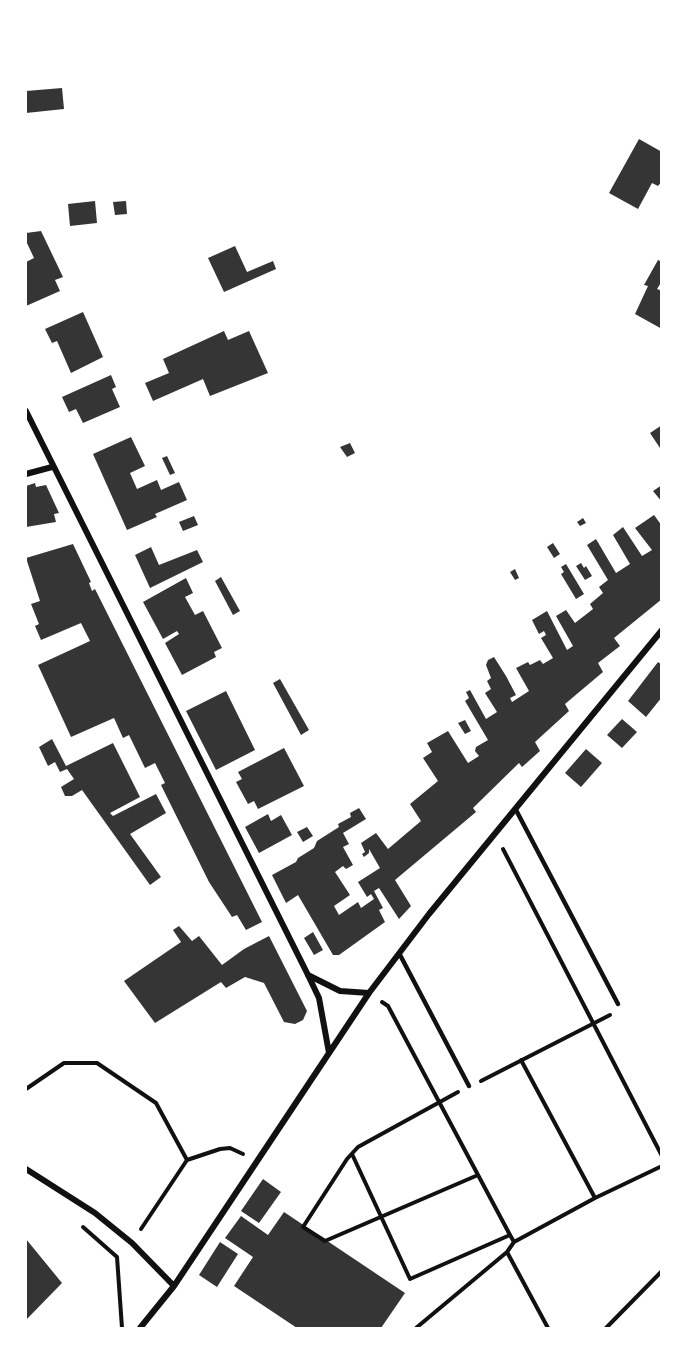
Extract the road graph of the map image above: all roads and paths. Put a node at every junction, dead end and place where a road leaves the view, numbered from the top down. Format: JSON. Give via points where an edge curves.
{"nodes":[{"id":1,"x":26,"y":411,"type":"edge"},
{"id":2,"x":52,"y":467,"type":"junction"},
{"id":3,"x":26,"y":474,"type":"edge"},
{"id":4,"x":662,"y":630,"type":"edge"},
{"id":5,"x":516,"y":810,"type":"junction"},
{"id":6,"x":495,"y":835,"type":"junction"},
{"id":7,"x":399,"y":953,"type":"junction"},
{"id":8,"x":308,"y":975,"type":"junction"},
{"id":9,"x":369,"y":993,"type":"junction"},
{"id":10,"x":618,"y":1004,"type":"joint"},
{"id":11,"x":594,"y":1024,"type":"junction"},
{"id":12,"x":329,"y":1053,"type":"junction"},
{"id":13,"x":521,"y":1060,"type":"junction"},
{"id":14,"x":469,"y":1086,"type":"junction"},
{"id":15,"x":26,"y":1089,"type":"edge"},
{"id":16,"x":439,"y":1102,"type":"junction"},
{"id":17,"x":352,"y":1154,"type":"junction"},
{"id":18,"x":662,"y":1156,"type":"edge"},
{"id":19,"x":187,"y":1160,"type":"junction"},
{"id":20,"x":259,"y":1160,"type":"junction"},
{"id":21,"x":662,"y":1166,"type":"edge"},
{"id":22,"x":26,"y":1169,"type":"edge"},
{"id":23,"x":478,"y":1175,"type":"junction"},
{"id":24,"x":595,"y":1198,"type":"junction"},
{"id":25,"x":382,"y":1217,"type":"junction"},
{"id":26,"x":79,"y":1223,"type":"dead end"},
{"id":27,"x":510,"y":1235,"type":"junction"},
{"id":28,"x":514,"y":1242,"type":"junction"},
{"id":29,"x":132,"y":1243,"type":"junction"},
{"id":30,"x":507,"y":1252,"type":"junction"},
{"id":31,"x":662,"y":1271,"type":"edge"},
{"id":32,"x":174,"y":1286,"type":"junction"},
{"id":33,"x":122,"y":1329,"type":"edge"},
{"id":34,"x":140,"y":1329,"type":"edge"},
{"id":35,"x":416,"y":1329,"type":"edge"},
{"id":36,"x":548,"y":1329,"type":"edge"},
{"id":37,"x":606,"y":1329,"type":"edge"}],
"edges":[{"from":1,"to":2,"type":"street"},
{"from":2,"to":3,"type":"street"},
{"from":2,"to":8,"type":"street"},
{"from":4,"to":5,"type":"street"},
{"from":5,"to":6,"type":"street"},
{"from":5,"to":10,"type":"lane"},
{"from":6,"to":7,"type":"street"},
{"from":6,"to":11,"type":"path"},
{"from":7,"to":9,"type":"street"},
{"from":7,"to":14,"type":"lane"},
{"from":8,"to":9,"type":"street","via":[[340,991]]},
{"from":8,"to":12,"type":"street","via":[[319,998]]},
{"from":9,"to":12,"type":"street"},
{"from":9,"to":16,"type":"path","via":[[388,1006]]},
{"from":10,"to":11,"type":"path","via":[[621,1009]]},
{"from":11,"to":13,"type":"path"},
{"from":11,"to":18,"type":"path"},
{"from":12,"to":20,"type":"street"},
{"from":13,"to":14,"type":"path"},
{"from":13,"to":24,"type":"path"},
{"from":14,"to":16,"type":"path"},
{"from":15,"to":19,"type":"path","via":[[64,1063],[97,1063],[156,1103]]},
{"from":16,"to":17,"type":"path"},
{"from":16,"to":23,"type":"path"},
{"from":17,"to":25,"type":"path"},
{"from":17,"to":25,"type":"path","via":[[303,1227],[325,1241]]},
{"from":19,"to":20,"type":"path","via":[[230,1148]]},
{"from":19,"to":29,"type":"path"},
{"from":20,"to":32,"type":"street"},
{"from":21,"to":24,"type":"path"},
{"from":22,"to":29,"type":"street","via":[[95,1213]]},
{"from":23,"to":25,"type":"path"},
{"from":23,"to":27,"type":"path"},
{"from":24,"to":28,"type":"path"},
{"from":25,"to":27,"type":"path","via":[[410,1279]]},
{"from":26,"to":33,"type":"path","via":[[117,1257]]},
{"from":27,"to":28,"type":"path"},
{"from":28,"to":30,"type":"path"},
{"from":29,"to":32,"type":"street"},
{"from":30,"to":35,"type":"path"},
{"from":30,"to":36,"type":"path"},
{"from":31,"to":37,"type":"path"},
{"from":32,"to":34,"type":"street"}]}
